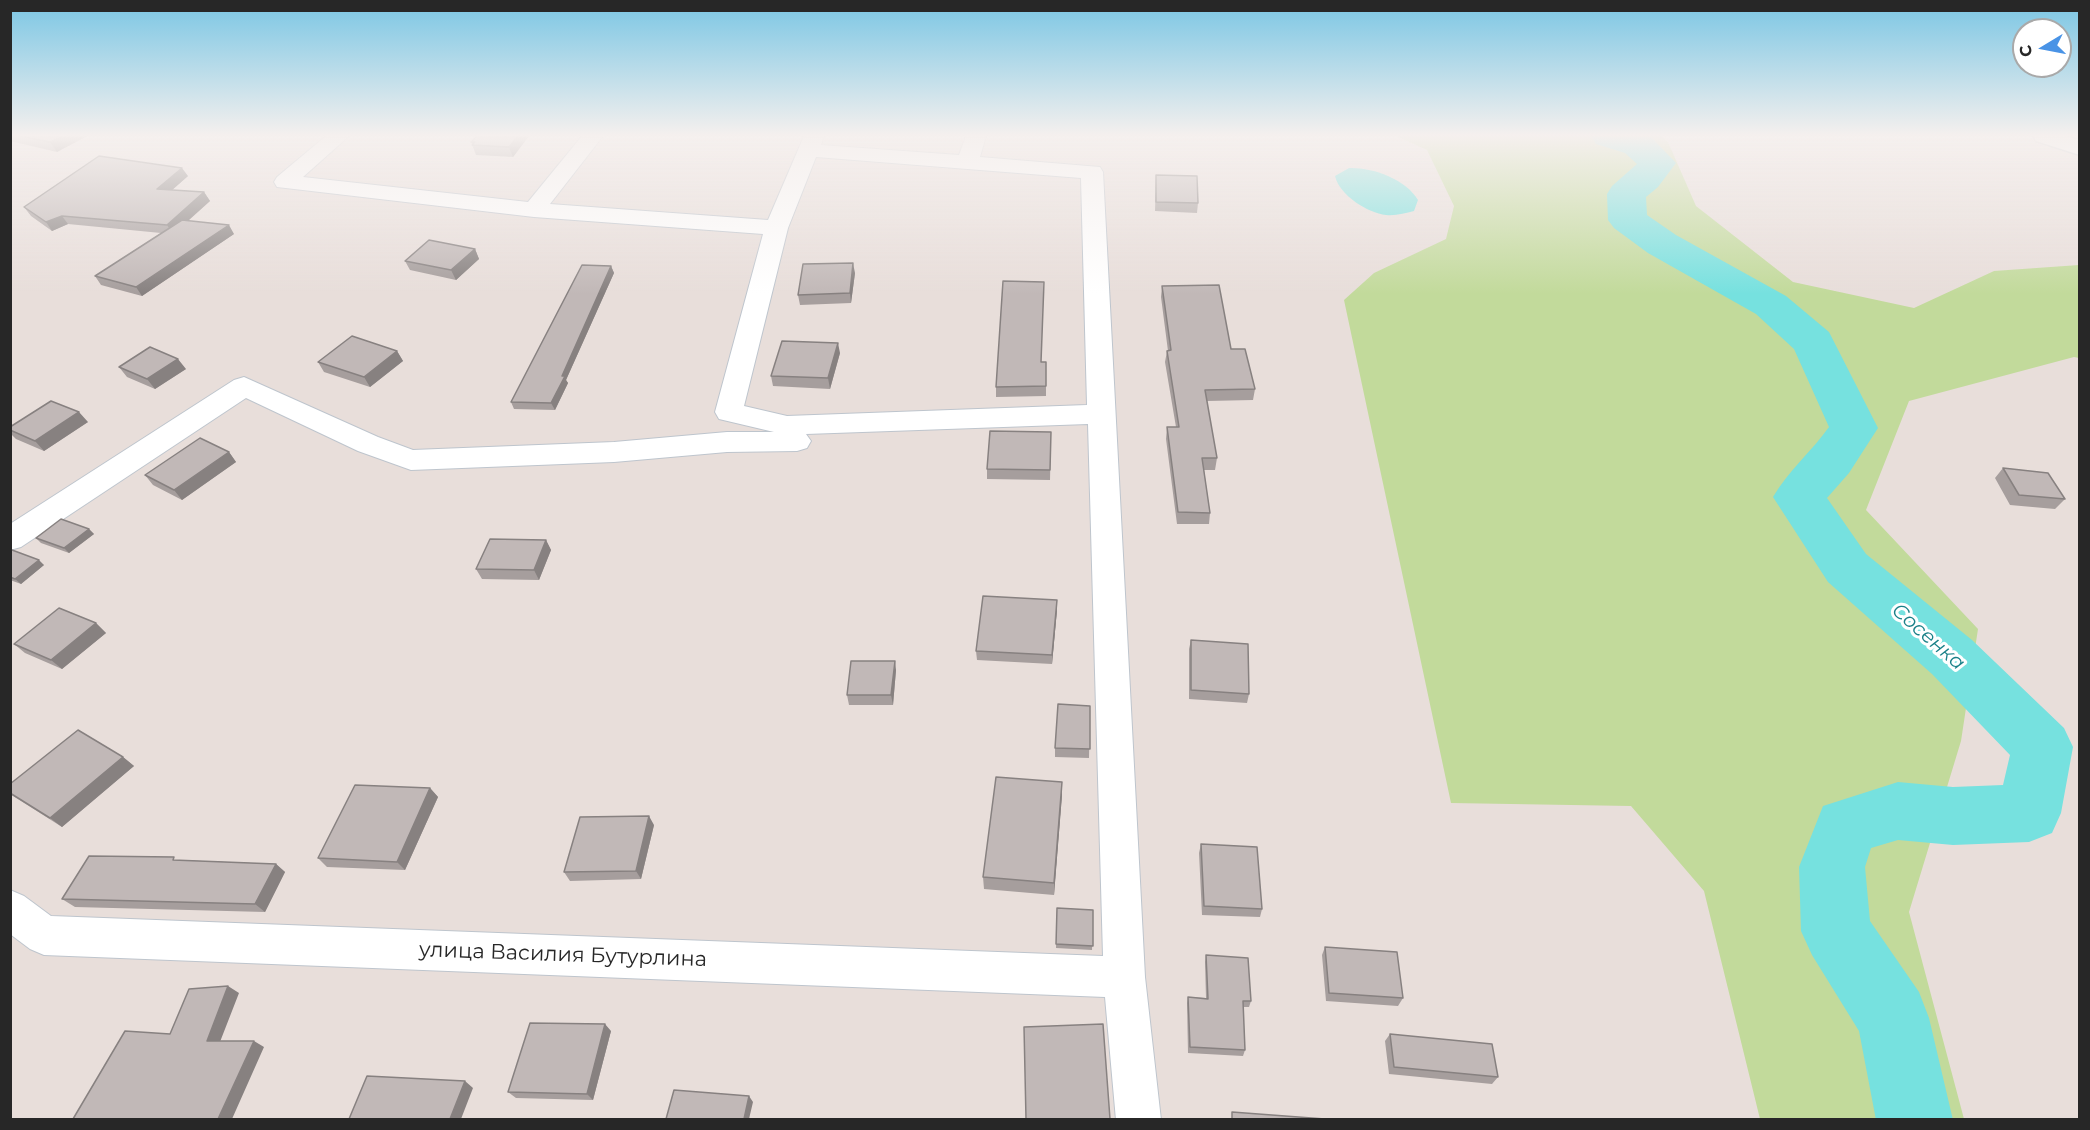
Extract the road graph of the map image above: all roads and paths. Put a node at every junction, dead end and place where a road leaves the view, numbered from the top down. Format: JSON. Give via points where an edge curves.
{"nodes":[{"id":1,"x":345,"y":189,"type":"edge"},
{"id":2,"x":551,"y":189,"type":"edge"},
{"id":3,"x":792,"y":189,"type":"edge"},
{"id":4,"x":1093,"y":189,"type":"edge"},
{"id":5,"x":534,"y":210,"type":"junction"},
{"id":6,"x":776,"y":228,"type":"junction"},
{"id":7,"x":1101,"y":414,"type":"junction"},
{"id":8,"x":797,"y":441,"type":"dead end"},
{"id":9,"x":10,"y":539,"type":"edge"},
{"id":10,"x":10,"y":909,"type":"edge"},
{"id":11,"x":1124,"y":977,"type":"junction"},
{"id":12,"x":1139,"y":1119,"type":"edge"}],
"edges":[{"from":1,"to":5,"type":"street"},
{"from":2,"to":5,"type":"street"},
{"from":3,"to":6,"type":"street"},
{"from":4,"to":7,"type":"street"},
{"from":5,"to":6,"type":"street"},
{"from":6,"to":7,"type":"street","via":[[729,412],[787,425]]},
{"from":7,"to":11,"type":"street"},
{"from":8,"to":9,"type":"street","via":[[411,460],[244,386]]},
{"from":10,"to":11,"type":"street","name":"улица Василия Бутурлина","via":[[44,935]]},
{"from":11,"to":12,"type":"street"}]}
